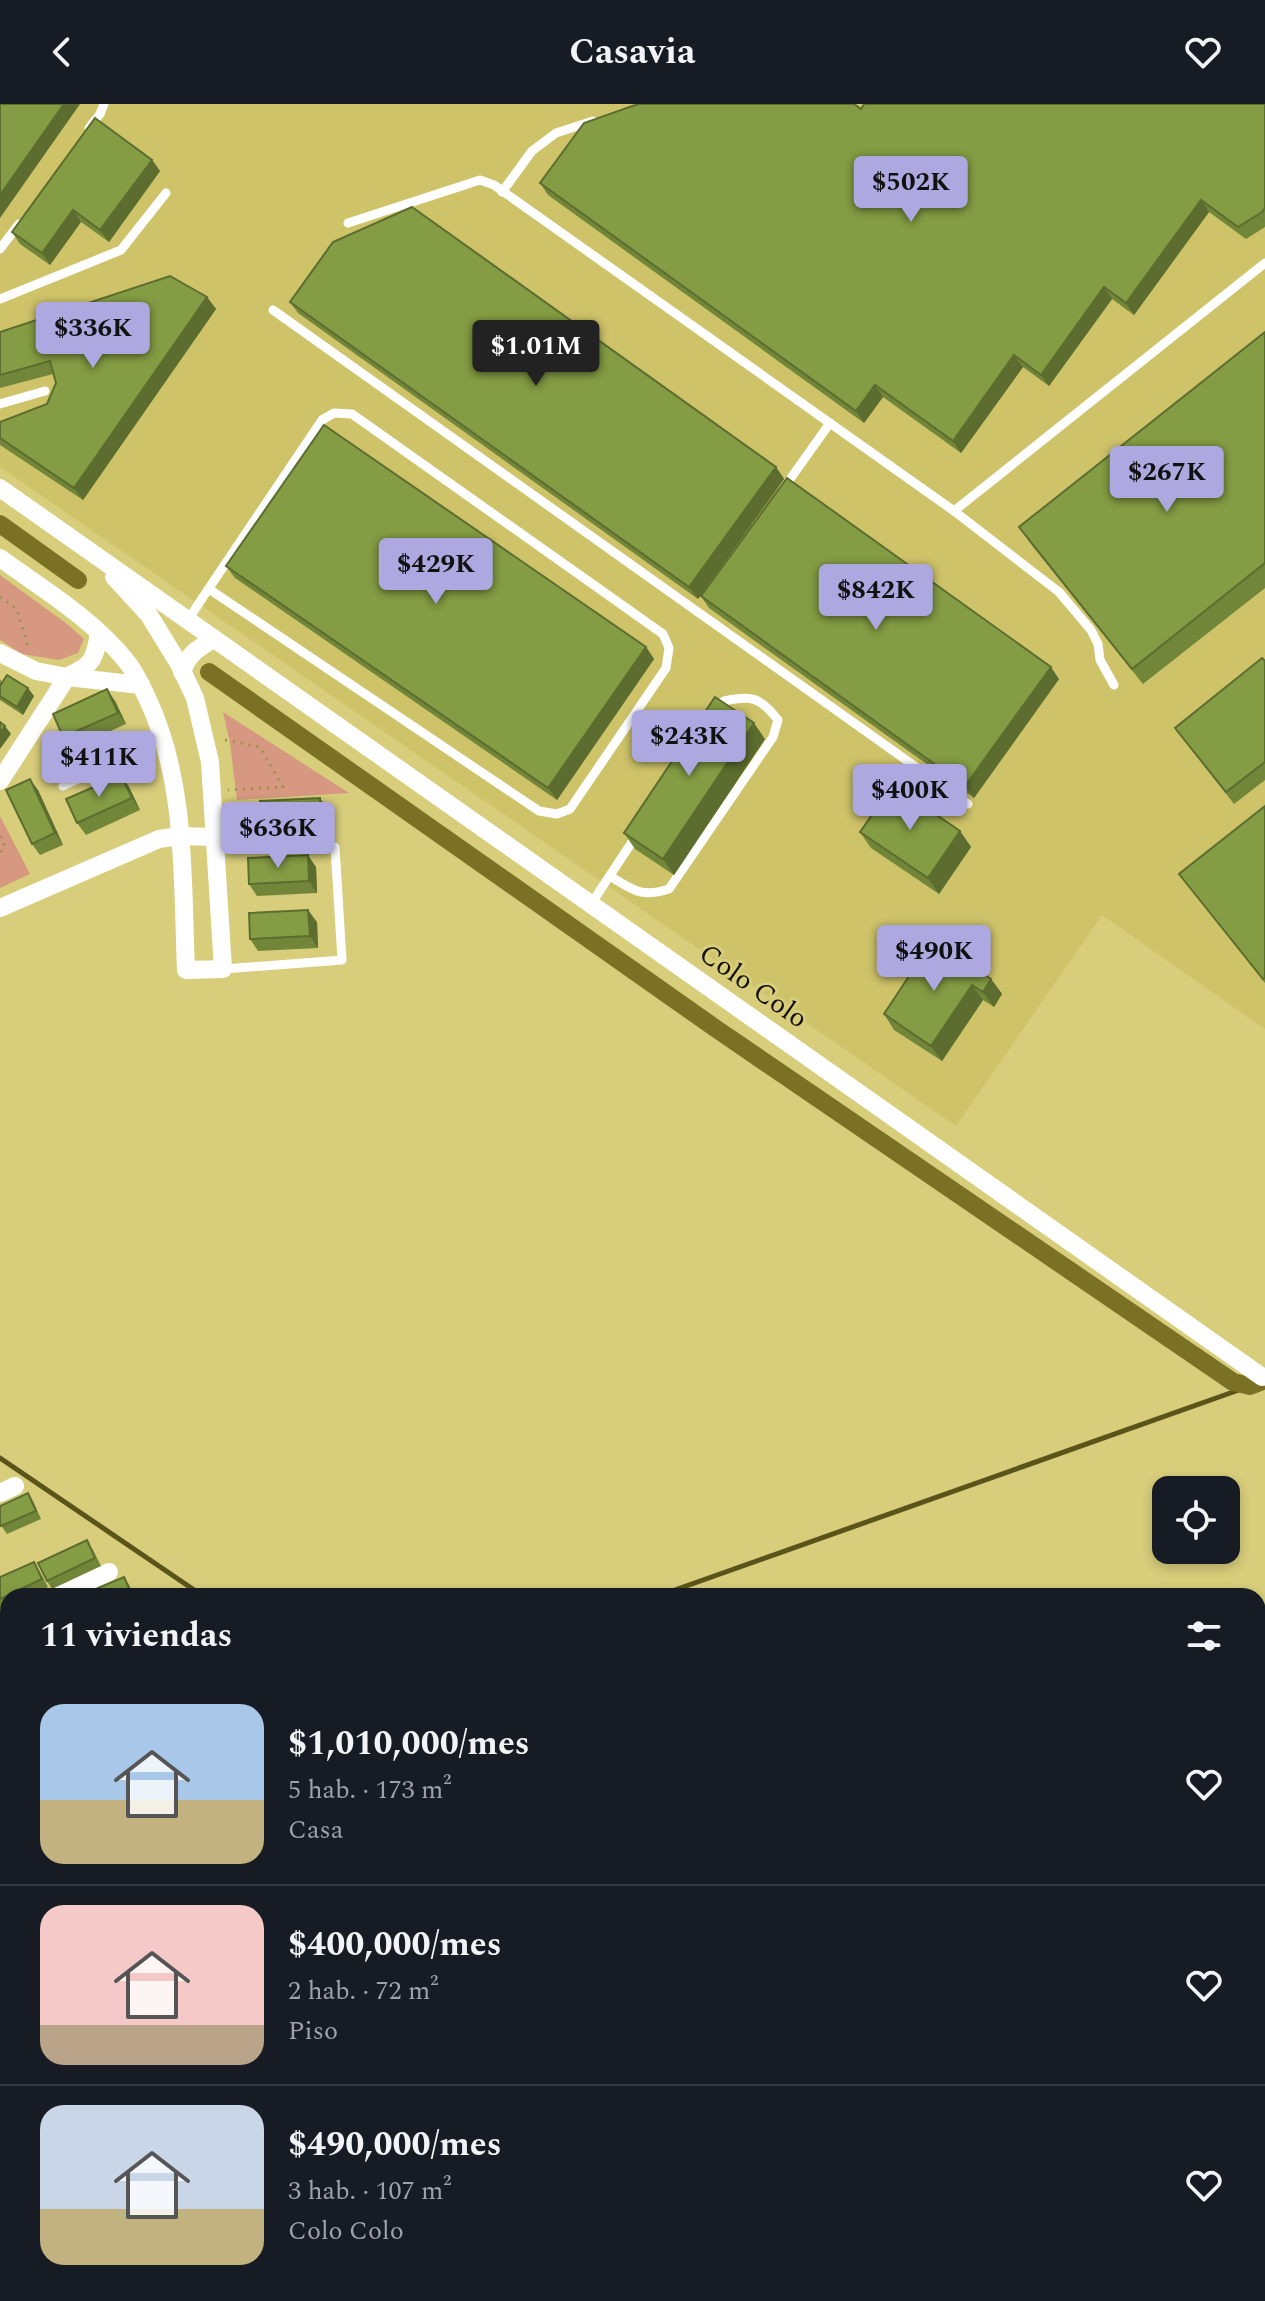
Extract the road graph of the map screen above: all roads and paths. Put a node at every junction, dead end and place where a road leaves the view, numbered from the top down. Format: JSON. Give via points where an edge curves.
{"nodes":[{"id":1,"x":104,"y":104,"type":"edge"},
{"id":2,"x":601,"y":118,"type":"edge"},
{"id":3,"x":82,"y":138,"type":"edge"},
{"id":4,"x":502,"y":192,"type":"junction"},
{"id":5,"x":166,"y":193,"type":"dead end"},
{"id":6,"x":27,"y":212,"type":"edge"},
{"id":7,"x":348,"y":223,"type":"dead end"},
{"id":8,"x":0,"y":249,"type":"edge"},
{"id":9,"x":1265,"y":263,"type":"edge"},
{"id":10,"x":0,"y":299,"type":"edge"},
{"id":11,"x":273,"y":310,"type":"dead end"},
{"id":12,"x":45,"y":391,"type":"dead end"},
{"id":13,"x":0,"y":404,"type":"edge"},
{"id":14,"x":830,"y":423,"type":"junction"},
{"id":15,"x":0,"y":488,"type":"edge"},
{"id":16,"x":777,"y":498,"type":"edge"},
{"id":17,"x":954,"y":511,"type":"junction"},
{"id":18,"x":94,"y":554,"type":"junction"},
{"id":19,"x":0,"y":558,"type":"edge"},
{"id":20,"x":209,"y":589,"type":"junction"},
{"id":21,"x":0,"y":597,"type":"edge"},
{"id":22,"x":707,"y":599,"type":"edge"},
{"id":23,"x":698,"y":611,"type":"junction"},
{"id":24,"x":188,"y":620,"type":"junction"},
{"id":25,"x":99,"y":633,"type":"junction"},
{"id":26,"x":214,"y":639,"type":"junction"},
{"id":27,"x":0,"y":653,"type":"edge"},
{"id":28,"x":36,"y":671,"type":"junction"},
{"id":29,"x":182,"y":672,"type":"junction"},
{"id":30,"x":67,"y":677,"type":"junction"},
{"id":31,"x":141,"y":685,"type":"junction"},
{"id":32,"x":1114,"y":685,"type":"dead end"},
{"id":33,"x":716,"y":714,"type":"edge"},
{"id":34,"x":164,"y":739,"type":"junction"},
{"id":35,"x":221,"y":739,"type":"dead end"},
{"id":36,"x":0,"y":781,"type":"edge"},
{"id":37,"x":63,"y":786,"type":"dead end"},
{"id":38,"x":228,"y":790,"type":"dead end"},
{"id":39,"x":968,"y":804,"type":"dead end"},
{"id":40,"x":642,"y":826,"type":"edge"},
{"id":41,"x":258,"y":833,"type":"edge"},
{"id":42,"x":214,"y":835,"type":"junction"},
{"id":43,"x":0,"y":836,"type":"edge"},
{"id":44,"x":179,"y":836,"type":"junction"},
{"id":45,"x":335,"y":847,"type":"dead end"},
{"id":46,"x":0,"y":852,"type":"edge"},
{"id":47,"x":610,"y":876,"type":"junction"},
{"id":48,"x":591,"y":904,"type":"junction"},
{"id":49,"x":0,"y":908,"type":"edge"},
{"id":50,"x":223,"y":969,"type":"junction"},
{"id":51,"x":1262,"y":1377,"type":"dead end"},
{"id":52,"x":109,"y":1572,"type":"dead end"},
{"id":53,"x":74,"y":1588,"type":"edge"}],
"edges":[{"from":1,"to":3,"type":"lane"},
{"from":2,"to":4,"type":"lane","via":[[556,133],[532,151]]},
{"from":4,"to":7,"type":"lane","via":[[480,180]]},
{"from":4,"to":14,"type":"lane"},
{"from":5,"to":10,"type":"lane","via":[[121,250]]},
{"from":6,"to":8,"type":"lane"},
{"from":9,"to":17,"type":"lane"},
{"from":11,"to":23,"type":"lane"},
{"from":12,"to":13,"type":"lane"},
{"from":14,"to":16,"type":"lane"},
{"from":14,"to":17,"type":"lane"},
{"from":15,"to":18,"type":"street","name":"Colo Colo"},
{"from":17,"to":32,"type":"lane","via":[[1059,592],[1091,630]]},
{"from":18,"to":24,"type":"street","name":"Colo Colo"},
{"from":18,"to":29,"type":"street","name":"Colo Colo","via":[[149,615]]},
{"from":19,"to":25,"type":"street"},
{"from":20,"to":20,"type":"lane","via":[[322,420],[334,413],[352,414],[663,634],[669,648],[666,668],[570,809],[557,814],[539,811]]},
{"from":20,"to":24,"type":"lane"},
{"from":21,"to":28,"type":"path","via":[[17,609]]},
{"from":22,"to":23,"type":"lane"},
{"from":23,"to":39,"type":"lane"},
{"from":24,"to":26,"type":"street","name":"Colo Colo"},
{"from":25,"to":30,"type":"street","via":[[87,667]]},
{"from":25,"to":31,"type":"street","via":[[130,665]]},
{"from":26,"to":29,"type":"street","via":[[196,649]]},
{"from":26,"to":48,"type":"street","name":"Colo Colo"},
{"from":27,"to":28,"type":"street"},
{"from":28,"to":30,"type":"street"},
{"from":29,"to":42,"type":"street","name":"Colo Colo","via":[[206,742]]},
{"from":30,"to":31,"type":"street"},
{"from":30,"to":36,"type":"street"},
{"from":31,"to":34,"type":"street"},
{"from":33,"to":47,"type":"lane","via":[[724,701],[744,696],[766,704],[778,720],[773,737],[669,889],[638,893]]},
{"from":34,"to":37,"type":"lane"},
{"from":34,"to":44,"type":"street"},
{"from":35,"to":38,"type":"path","via":[[260,747],[283,787]]},
{"from":40,"to":47,"type":"lane"},
{"from":41,"to":42,"type":"lane"},
{"from":42,"to":44,"type":"street"},
{"from":42,"to":50,"type":"street","name":"Colo Colo"},
{"from":43,"to":46,"type":"path"},
{"from":44,"to":49,"type":"street","via":[[149,843]]},
{"from":44,"to":50,"type":"street","via":[[186,970]]},
{"from":45,"to":50,"type":"lane","via":[[342,960]]},
{"from":47,"to":48,"type":"lane"},
{"from":48,"to":51,"type":"street","name":"Colo Colo"},
{"from":52,"to":53,"type":"street"}]}
